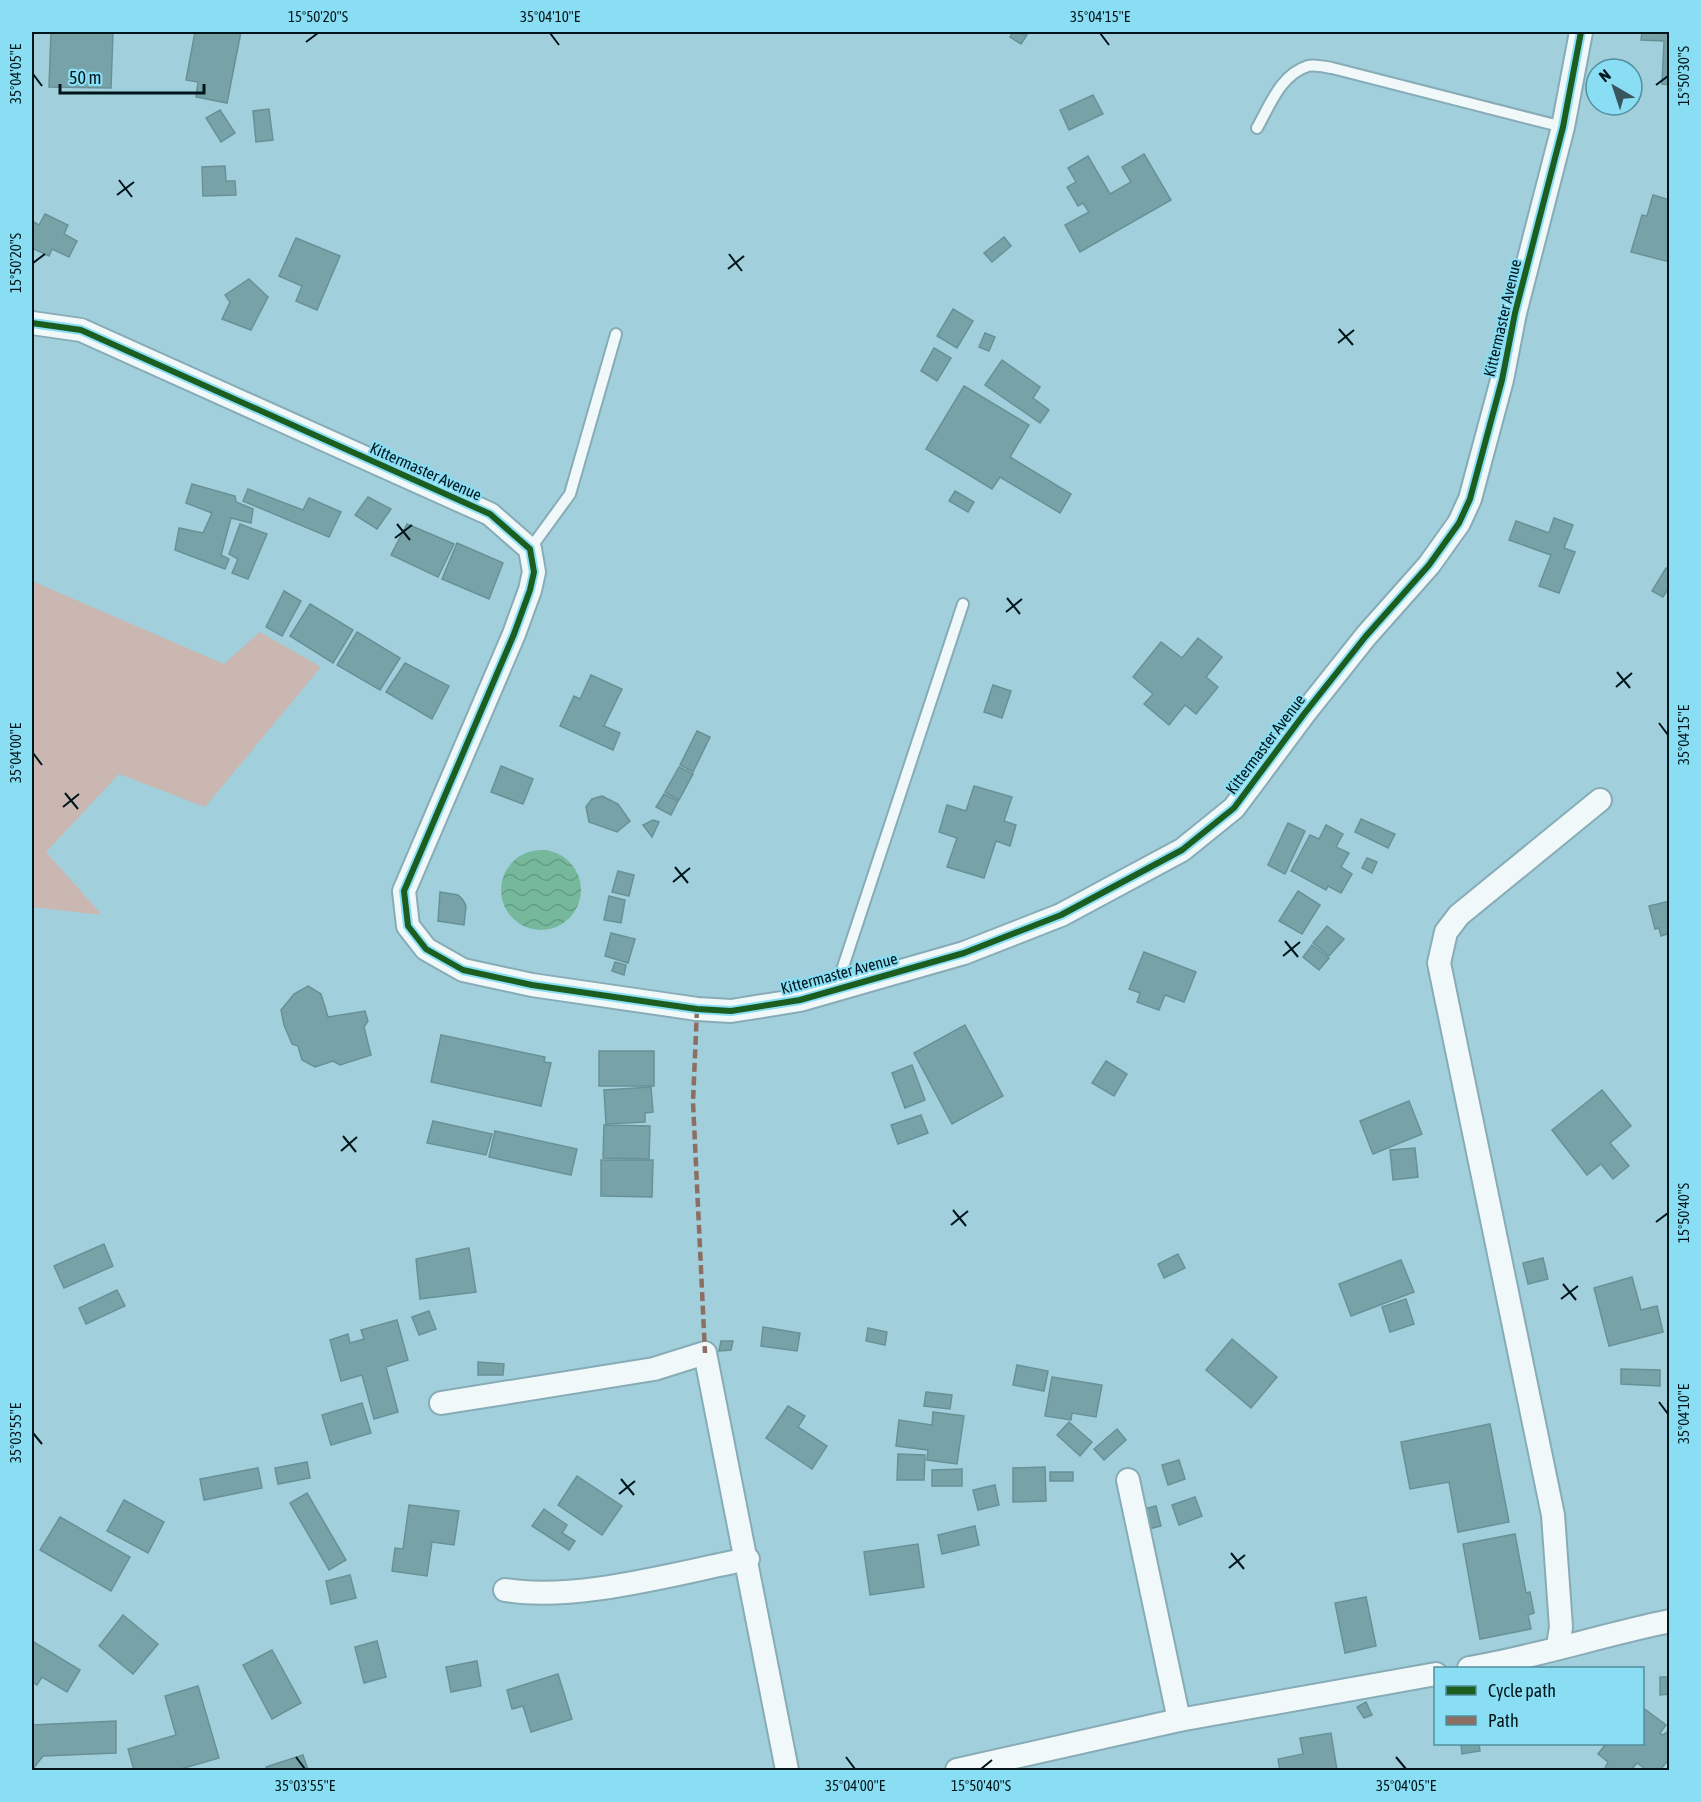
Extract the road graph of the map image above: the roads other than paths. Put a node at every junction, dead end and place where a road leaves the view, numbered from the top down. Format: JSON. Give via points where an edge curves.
{"nodes":[{"id":1,"x":1581,"y":32,"type":"edge"},
{"id":2,"x":1563,"y":127,"type":"junction"},
{"id":3,"x":1257,"y":128,"type":"dead end"},
{"id":4,"x":32,"y":323,"type":"edge"},
{"id":5,"x":616,"y":334,"type":"dead end"},
{"id":6,"x":530,"y":549,"type":"junction"},
{"id":7,"x":963,"y":604,"type":"dead end"},
{"id":8,"x":1600,"y":800,"type":"dead end"},
{"id":9,"x":836,"y":989,"type":"junction"},
{"id":10,"x":441,"y":1403,"type":"dead end"},
{"id":11,"x":1128,"y":1480,"type":"dead end"},
{"id":12,"x":748,"y":1559,"type":"junction"},
{"id":13,"x":505,"y":1590,"type":"dead end"},
{"id":14,"x":1670,"y":1621,"type":"edge"},
{"id":15,"x":1558,"y":1646,"type":"junction"},
{"id":16,"x":1475,"y":1667,"type":"edge"},
{"id":17,"x":1434,"y":1674,"type":"edge"},
{"id":18,"x":1179,"y":1720,"type":"junction"},
{"id":19,"x":787,"y":1770,"type":"edge"},
{"id":20,"x":957,"y":1770,"type":"edge"}],
"edges":[{"from":1,"to":2,"type":"street","name":"Kittermaster Avenue"},
{"from":2,"to":3,"type":"lane","via":[[1310,65],[1280,87]]},
{"from":2,"to":9,"type":"street","name":"Kittermaster Avenue","via":[[1470,499],[1429,565],[1359,645],[1234,807],[1182,850],[1061,915],[964,953]]},
{"from":4,"to":6,"type":"street","name":"Kittermaster Avenue","via":[[81,330],[479,509]]},
{"from":5,"to":6,"type":"lane","via":[[570,494]]},
{"from":6,"to":9,"type":"street","name":"Kittermaster Avenue","via":[[534,572],[514,634],[405,891],[408,926],[426,949],[462,970],[544,987],[731,1011],[800,1000]]},
{"from":7,"to":9,"type":"lane"},
{"from":8,"to":15,"type":"street","via":[[1459,915],[1446,932],[1439,963],[1553,1515],[1561,1627]]},
{"from":10,"to":12,"type":"street","via":[[654,1369],[705,1353]]},
{"from":11,"to":18,"type":"street"},
{"from":12,"to":13,"type":"street","via":[[562,1593]]},
{"from":12,"to":19,"type":"street"},
{"from":14,"to":15,"type":"street"},
{"from":15,"to":16,"type":"street","via":[[1511,1661]]},
{"from":17,"to":18,"type":"street"},
{"from":18,"to":20,"type":"street"}]}
